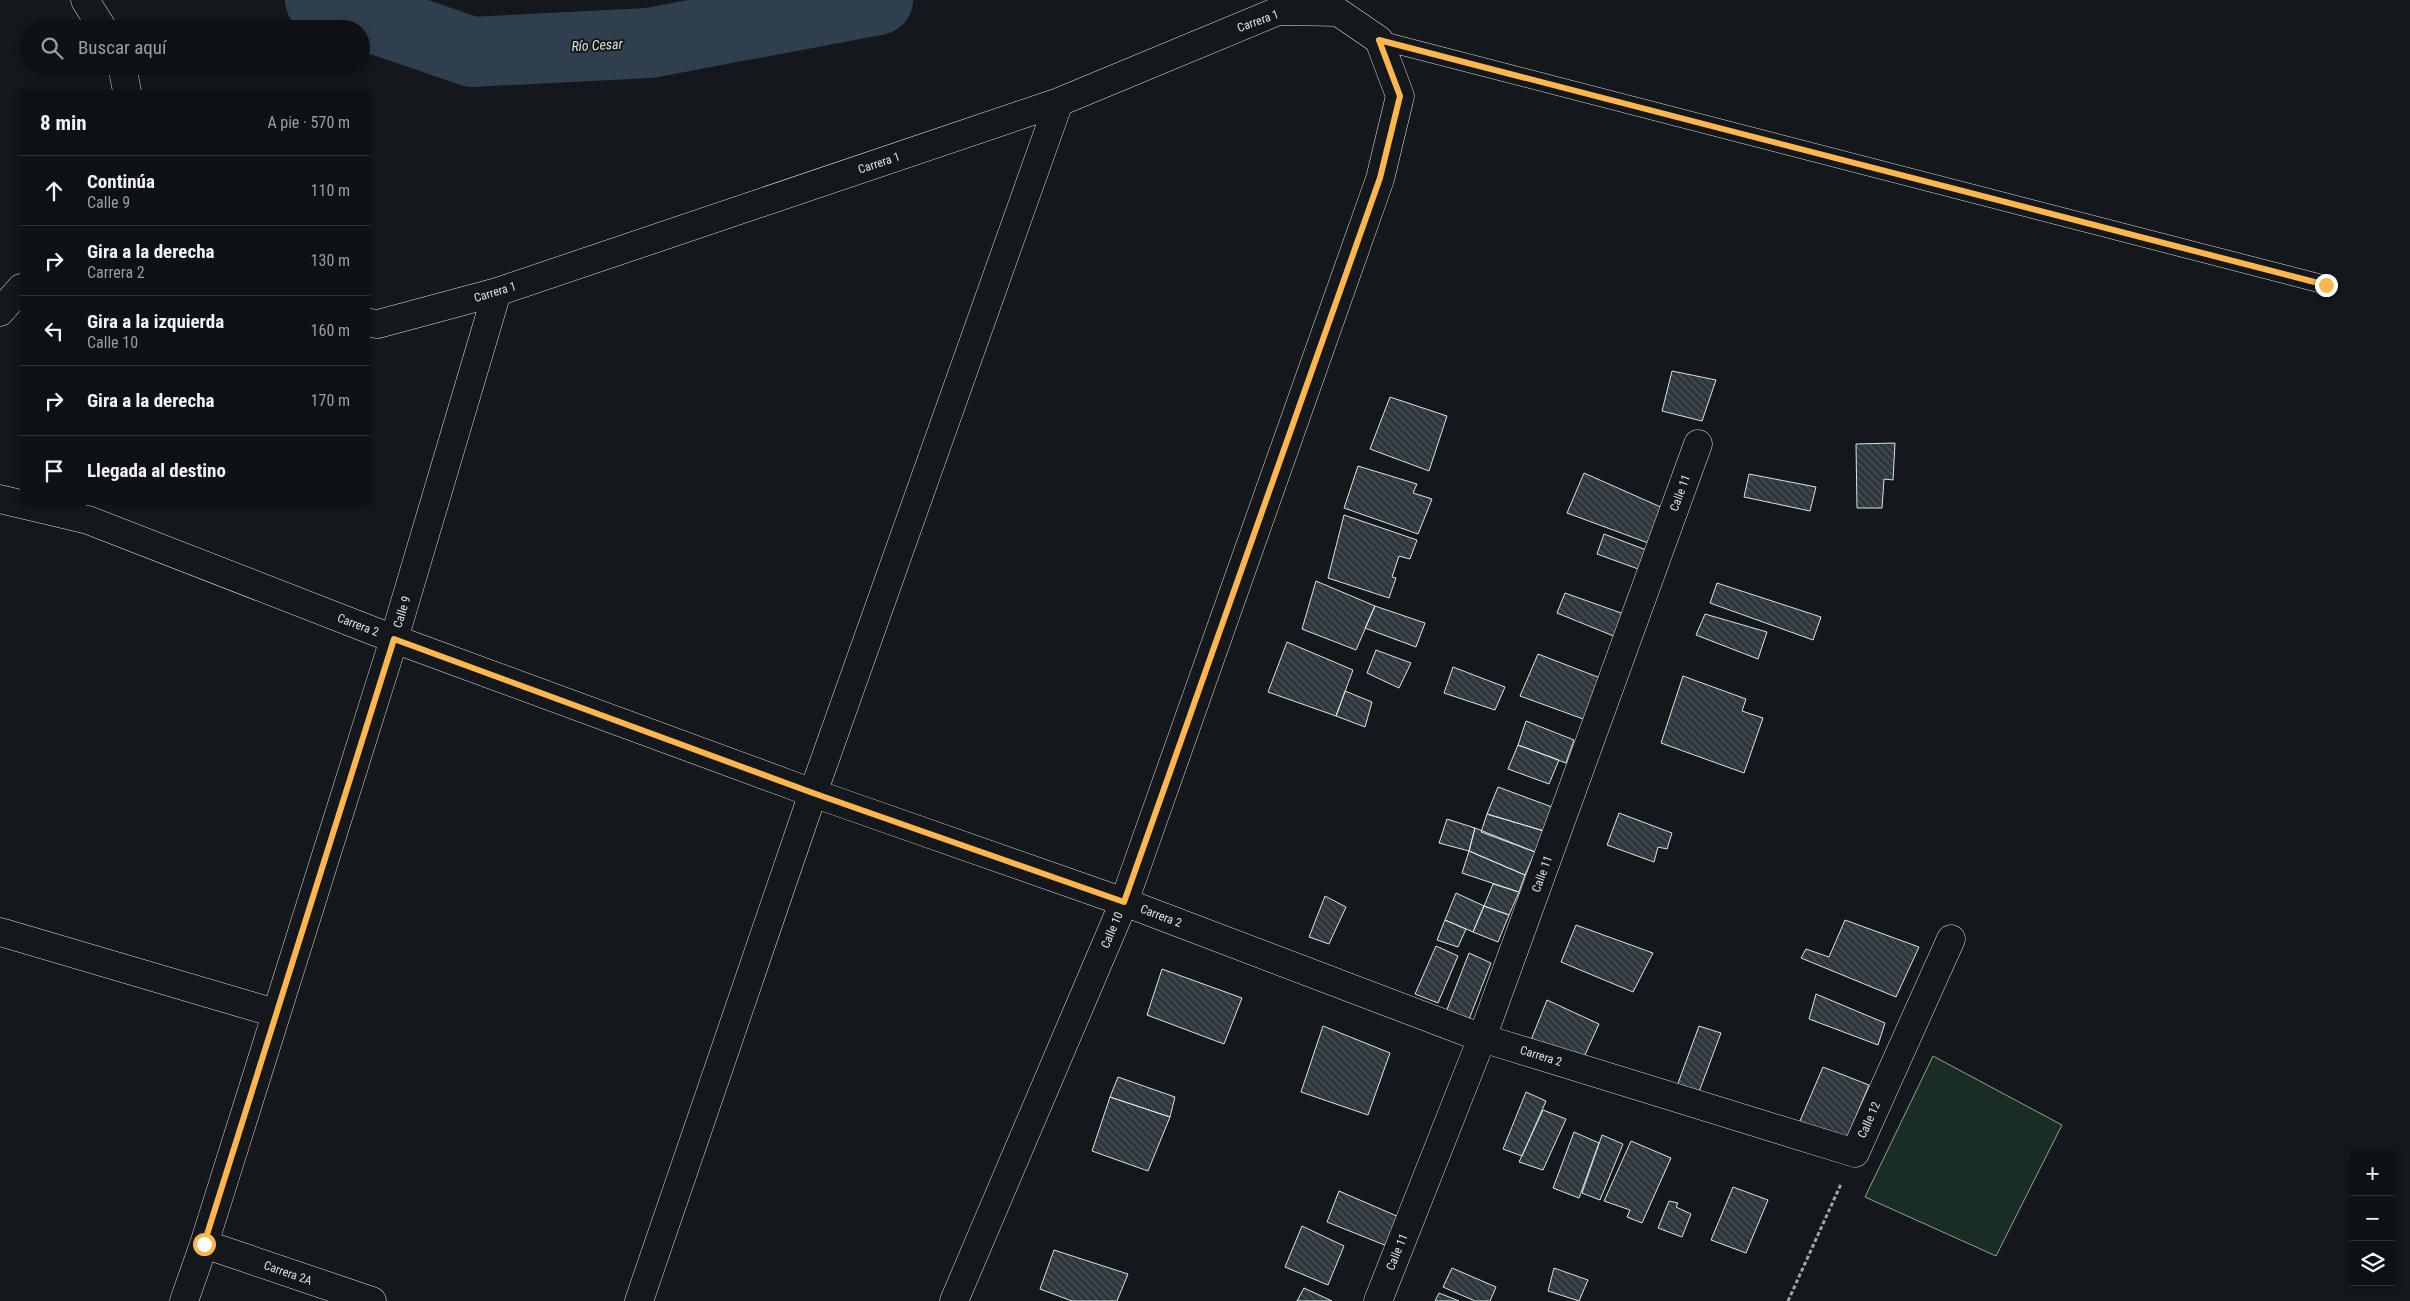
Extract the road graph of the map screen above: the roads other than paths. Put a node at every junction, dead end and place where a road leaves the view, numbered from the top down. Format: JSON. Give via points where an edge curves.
{"nodes":[{"id":1,"x":85,"y":0,"type":"edge"},
{"id":2,"x":97,"y":20,"type":"edge"},
{"id":3,"x":1379,"y":40,"type":"junction"},
{"id":4,"x":124,"y":75,"type":"edge"},
{"id":5,"x":127,"y":90,"type":"edge"},
{"id":6,"x":1059,"y":102,"type":"junction"},
{"id":7,"x":2326,"y":285,"type":"dead end"},
{"id":8,"x":20,"y":289,"type":"edge"},
{"id":9,"x":497,"y":292,"type":"junction"},
{"id":10,"x":0,"y":312,"type":"edge"},
{"id":11,"x":370,"y":323,"type":"edge"},
{"id":12,"x":1698,"y":444,"type":"dead end"},
{"id":13,"x":0,"y":499,"type":"edge"},
{"id":14,"x":20,"y":504,"type":"edge"},
{"id":15,"x":25,"y":505,"type":"edge"},
{"id":16,"x":394,"y":639,"type":"junction"},
{"id":17,"x":813,"y":793,"type":"junction"},
{"id":18,"x":1124,"y":902,"type":"junction"},
{"id":19,"x":0,"y":932,"type":"edge"},
{"id":20,"x":1951,"y":939,"type":"dead end"},
{"id":21,"x":275,"y":1014,"type":"junction"},
{"id":22,"x":1482,"y":1038,"type":"junction"},
{"id":23,"x":1855,"y":1153,"type":"joint"},
{"id":24,"x":204,"y":1244,"type":"junction"},
{"id":25,"x":184,"y":1301,"type":"edge"},
{"id":26,"x":372,"y":1301,"type":"edge"},
{"id":27,"x":639,"y":1301,"type":"edge"},
{"id":28,"x":954,"y":1301,"type":"edge"},
{"id":29,"x":1378,"y":1301,"type":"edge"}],
"edges":[{"from":1,"to":2,"type":"street"},
{"from":3,"to":6,"type":"street","name":"Carrera 1","via":[[1338,12],[1278,11]]},
{"from":3,"to":7,"type":"lane"},
{"from":3,"to":18,"type":"street","name":"Calle 10","via":[[1400,96],[1380,178]]},
{"from":4,"to":5,"type":"street"},
{"from":6,"to":9,"type":"street","name":"Carrera 1"},
{"from":6,"to":17,"type":"street"},
{"from":8,"to":10,"type":"street"},
{"from":9,"to":11,"type":"street","name":"Carrera 1","via":[[378,324]]},
{"from":9,"to":16,"type":"street","name":"Calle 9"},
{"from":12,"to":22,"type":"street","name":"Calle 11"},
{"from":13,"to":14,"type":"street","name":"Carrera 2"},
{"from":15,"to":16,"type":"street","name":"Carrera 2","via":[[88,520]]},
{"from":16,"to":17,"type":"street","name":"Carrera 2"},
{"from":16,"to":21,"type":"street","name":"Calle 9"},
{"from":17,"to":18,"type":"street","name":"Carrera 2"},
{"from":17,"to":27,"type":"street"},
{"from":18,"to":22,"type":"street","name":"Carrera 2"},
{"from":18,"to":28,"type":"street","name":"Calle 10"},
{"from":19,"to":21,"type":"street"},
{"from":20,"to":23,"type":"street","name":"Calle 12"},
{"from":21,"to":24,"type":"street","name":"Calle 9"},
{"from":22,"to":23,"type":"street","name":"Carrera 2"},
{"from":22,"to":29,"type":"street","name":"Calle 11"},
{"from":24,"to":25,"type":"street","name":"Calle 9"},
{"from":24,"to":26,"type":"street","name":"Carrera 2A"}]}
